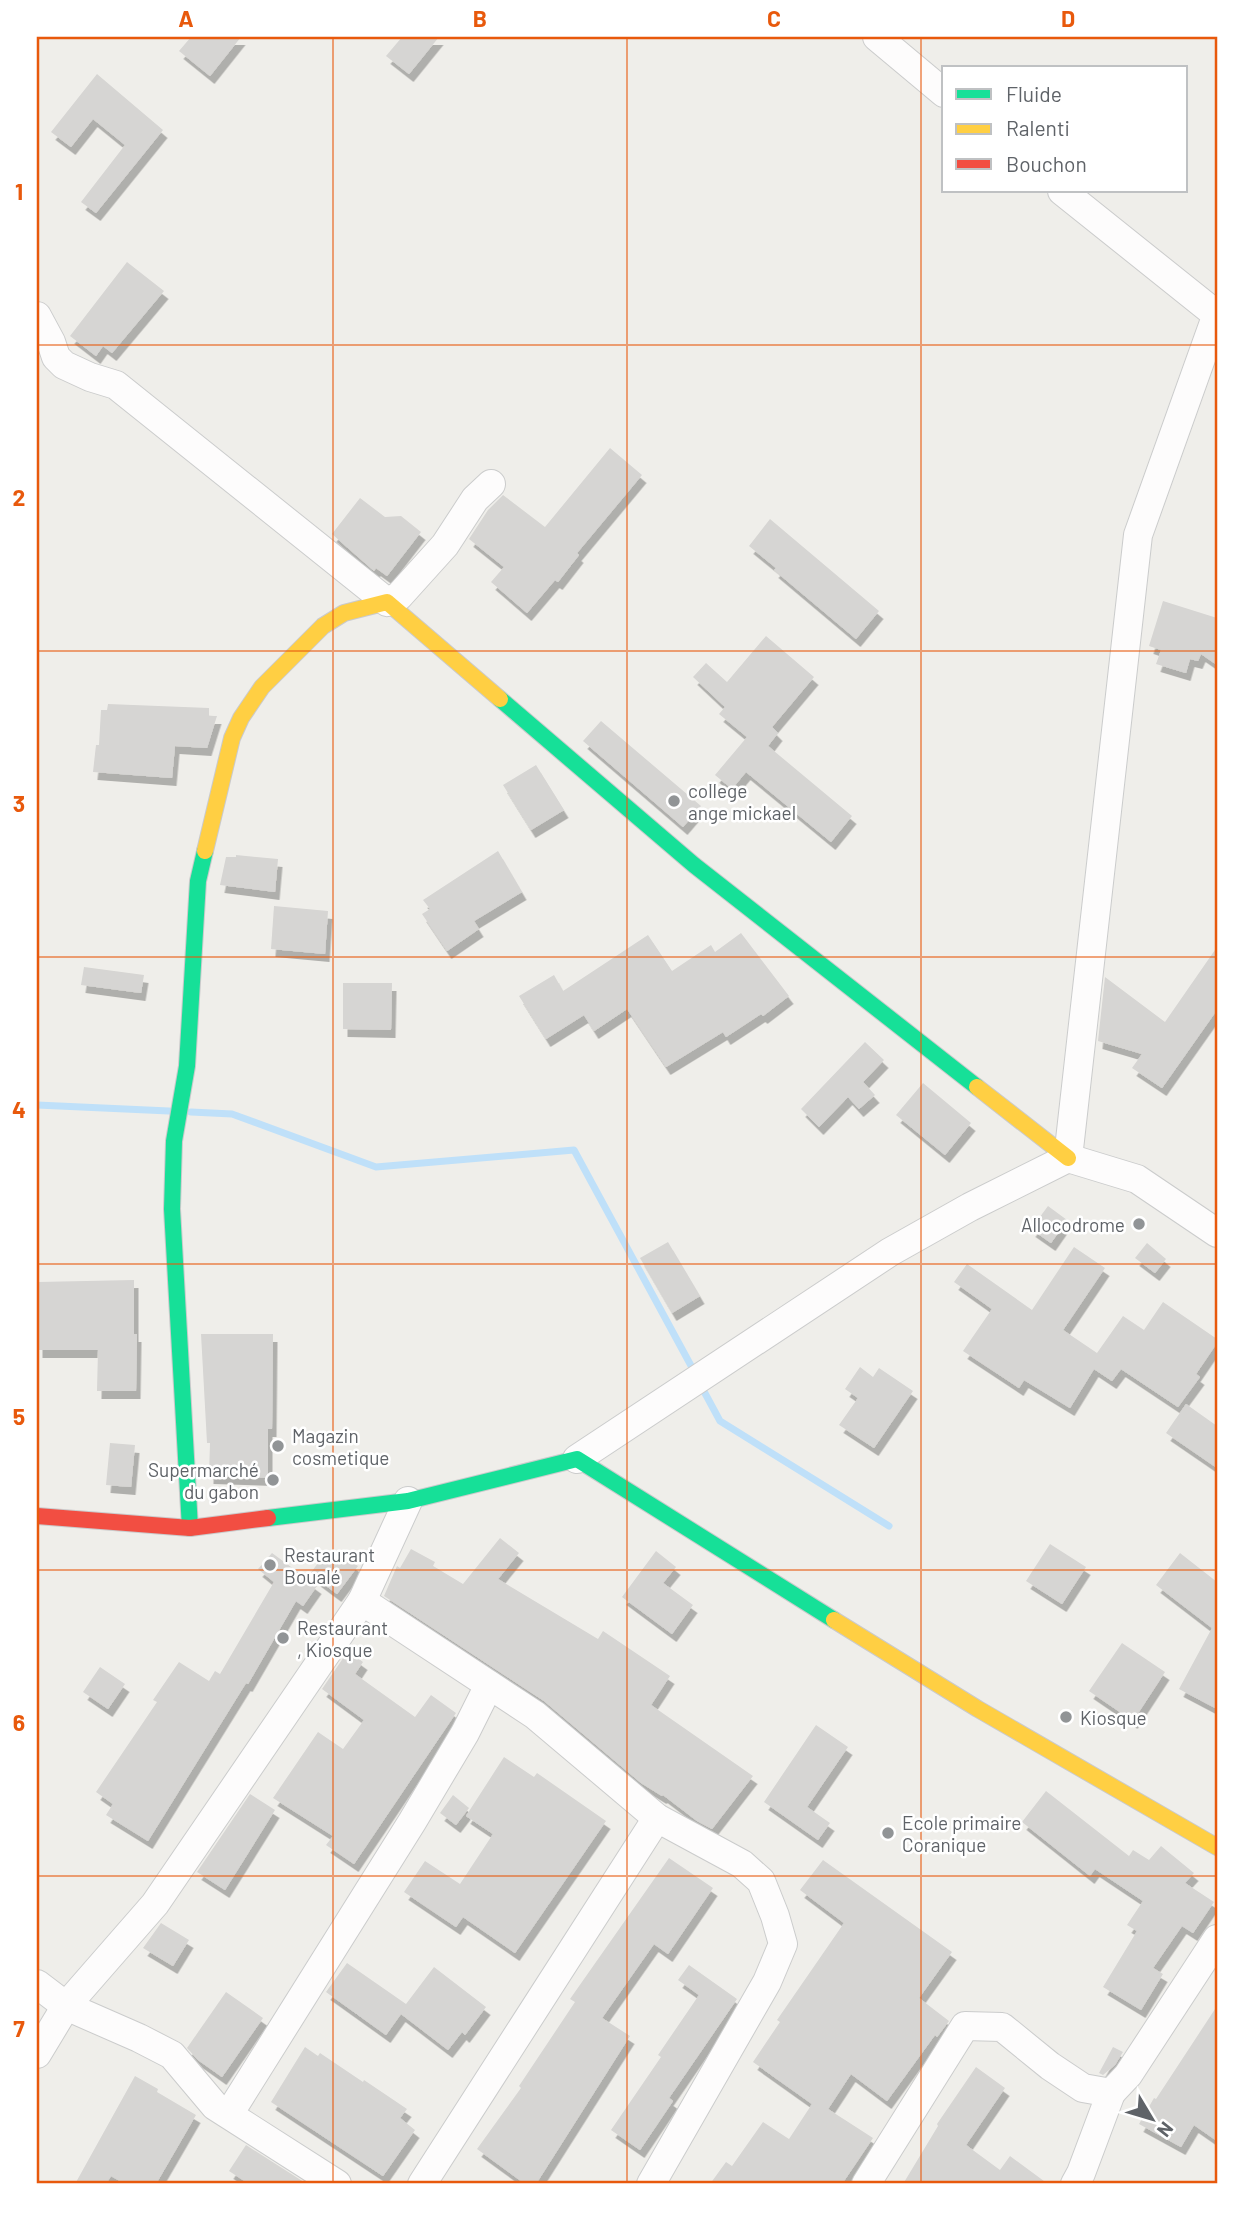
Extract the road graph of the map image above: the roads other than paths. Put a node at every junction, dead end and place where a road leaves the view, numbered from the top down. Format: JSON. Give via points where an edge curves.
{"nodes":[{"id":1,"x":877,"y":37,"type":"edge"},
{"id":2,"x":942,"y":91,"type":"edge"},
{"id":3,"x":1063,"y":192,"type":"edge"},
{"id":4,"x":37,"y":316,"type":"edge"},
{"id":5,"x":1215,"y":325,"type":"edge"},
{"id":6,"x":491,"y":484,"type":"dead end"},
{"id":7,"x":387,"y":602,"type":"junction"},
{"id":8,"x":1068,"y":1158,"type":"junction"},
{"id":9,"x":1217,"y":1233,"type":"edge"},
{"id":10,"x":577,"y":1459,"type":"junction"},
{"id":11,"x":408,"y":1501,"type":"junction"},
{"id":12,"x":37,"y":1516,"type":"edge"},
{"id":13,"x":190,"y":1528,"type":"junction"},
{"id":14,"x":362,"y":1601,"type":"junction"},
{"id":15,"x":489,"y":1685,"type":"junction"},
{"id":16,"x":657,"y":1818,"type":"junction"},
{"id":17,"x":1217,"y":1847,"type":"edge"},
{"id":18,"x":1217,"y":1939,"type":"edge"},
{"id":19,"x":37,"y":1984,"type":"edge"},
{"id":20,"x":66,"y":2006,"type":"junction"},
{"id":21,"x":37,"y":2054,"type":"edge"},
{"id":22,"x":1111,"y":2093,"type":"junction"},
{"id":23,"x":229,"y":2114,"type":"junction"},
{"id":24,"x":337,"y":2184,"type":"edge"},
{"id":25,"x":422,"y":2184,"type":"edge"},
{"id":26,"x":650,"y":2184,"type":"edge"},
{"id":27,"x":866,"y":2184,"type":"edge"},
{"id":28,"x":1075,"y":2184,"type":"edge"}],
"edges":[{"from":1,"to":2,"type":"street"},
{"from":3,"to":5,"type":"street"},
{"from":4,"to":7,"type":"street","via":[[64,365],[116,385]]},
{"from":5,"to":8,"type":"street","via":[[1138,535]]},
{"from":6,"to":7,"type":"street","via":[[475,499],[445,545],[399,596]]},
{"from":7,"to":8,"type":"street","via":[[694,865]]},
{"from":7,"to":13,"type":"street","via":[[344,613],[323,626],[251,702],[232,738],[198,881],[187,1066],[174,1141],[172,1209]]},
{"from":8,"to":9,"type":"street","via":[[1137,1179]]},
{"from":8,"to":10,"type":"street","via":[[890,1252]]},
{"from":10,"to":11,"type":"street"},
{"from":10,"to":17,"type":"street","via":[[944,1688]]},
{"from":11,"to":13,"type":"street"},
{"from":11,"to":14,"type":"street"},
{"from":12,"to":13,"type":"street"},
{"from":14,"to":15,"type":"street"},
{"from":14,"to":20,"type":"street","via":[[155,1904]]},
{"from":15,"to":16,"type":"street","via":[[535,1715]]},
{"from":15,"to":23,"type":"street","via":[[412,1822]]},
{"from":16,"to":25,"type":"street"},
{"from":16,"to":26,"type":"street","via":[[742,1864],[761,1881],[783,1944],[767,1982]]},
{"from":18,"to":22,"type":"street","via":[[1128,2075]]},
{"from":19,"to":20,"type":"street"},
{"from":20,"to":21,"type":"street"},
{"from":20,"to":23,"type":"street","via":[[172,2055],[215,2106]]},
{"from":22,"to":27,"type":"street","via":[[1083,2088],[1002,2027],[965,2026]]},
{"from":22,"to":28,"type":"street"},
{"from":23,"to":24,"type":"street"}]}
